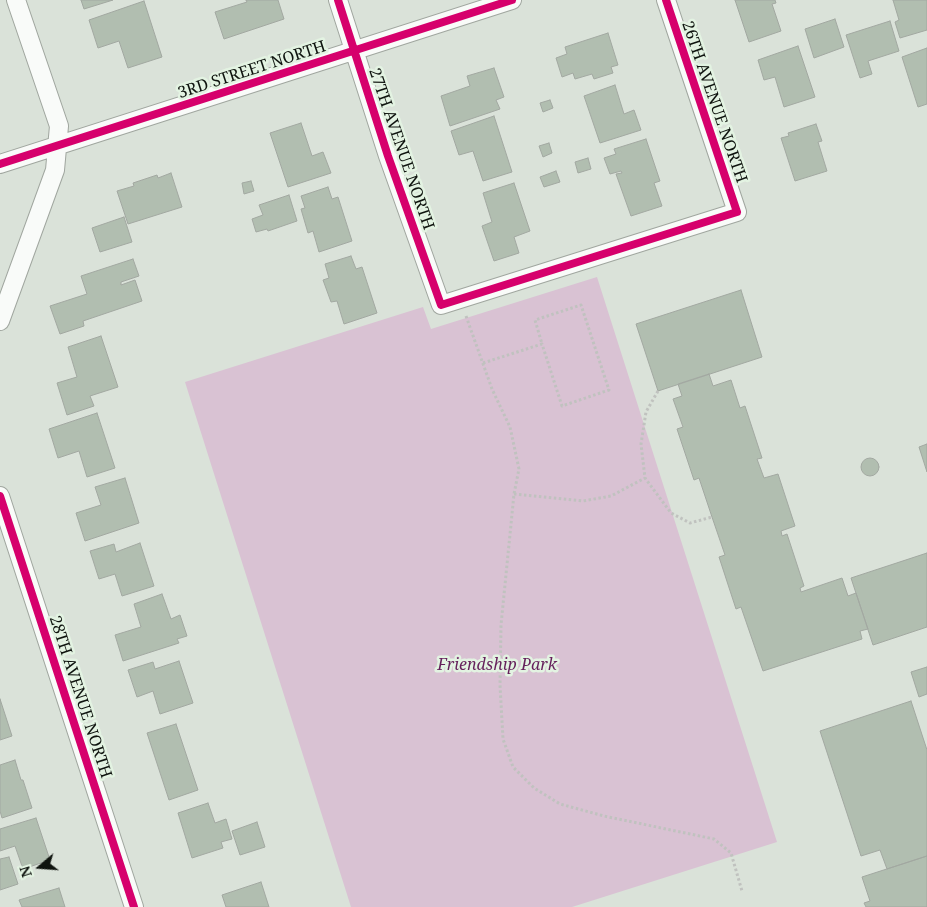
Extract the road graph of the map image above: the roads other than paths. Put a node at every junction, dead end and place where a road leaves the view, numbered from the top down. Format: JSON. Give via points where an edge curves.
{"nodes":[{"id":1,"x":16,"y":0,"type":"edge"},
{"id":2,"x":338,"y":0,"type":"edge"},
{"id":3,"x":512,"y":0,"type":"edge"},
{"id":4,"x":666,"y":0,"type":"edge"},
{"id":5,"x":354,"y":51,"type":"junction"},
{"id":6,"x":57,"y":146,"type":"junction"},
{"id":7,"x":0,"y":164,"type":"edge"},
{"id":8,"x":460,"y":299,"type":"joint"},
{"id":9,"x":0,"y":321,"type":"edge"},
{"id":10,"x":0,"y":496,"type":"edge"},
{"id":11,"x":134,"y":907,"type":"edge"}],
"edges":[{"from":1,"to":6,"type":"street","via":[[59,126]]},
{"from":2,"to":5,"type":"street","name":"27TH AVENUE NORTH"},
{"from":3,"to":5,"type":"street","name":"3RD STREET NORTH"},
{"from":4,"to":8,"type":"street","name":"26TH AVENUE NORTH","via":[[737,212]]},
{"from":5,"to":6,"type":"street","name":"3RD STREET NORTH"},
{"from":5,"to":8,"type":"street","name":"27TH AVENUE NORTH","via":[[441,306]]},
{"from":6,"to":7,"type":"street","name":"3RD STREET NORTH"},
{"from":6,"to":9,"type":"street","via":[[55,170]]},
{"from":10,"to":11,"type":"street","name":"28TH AVENUE NORTH"}]}
